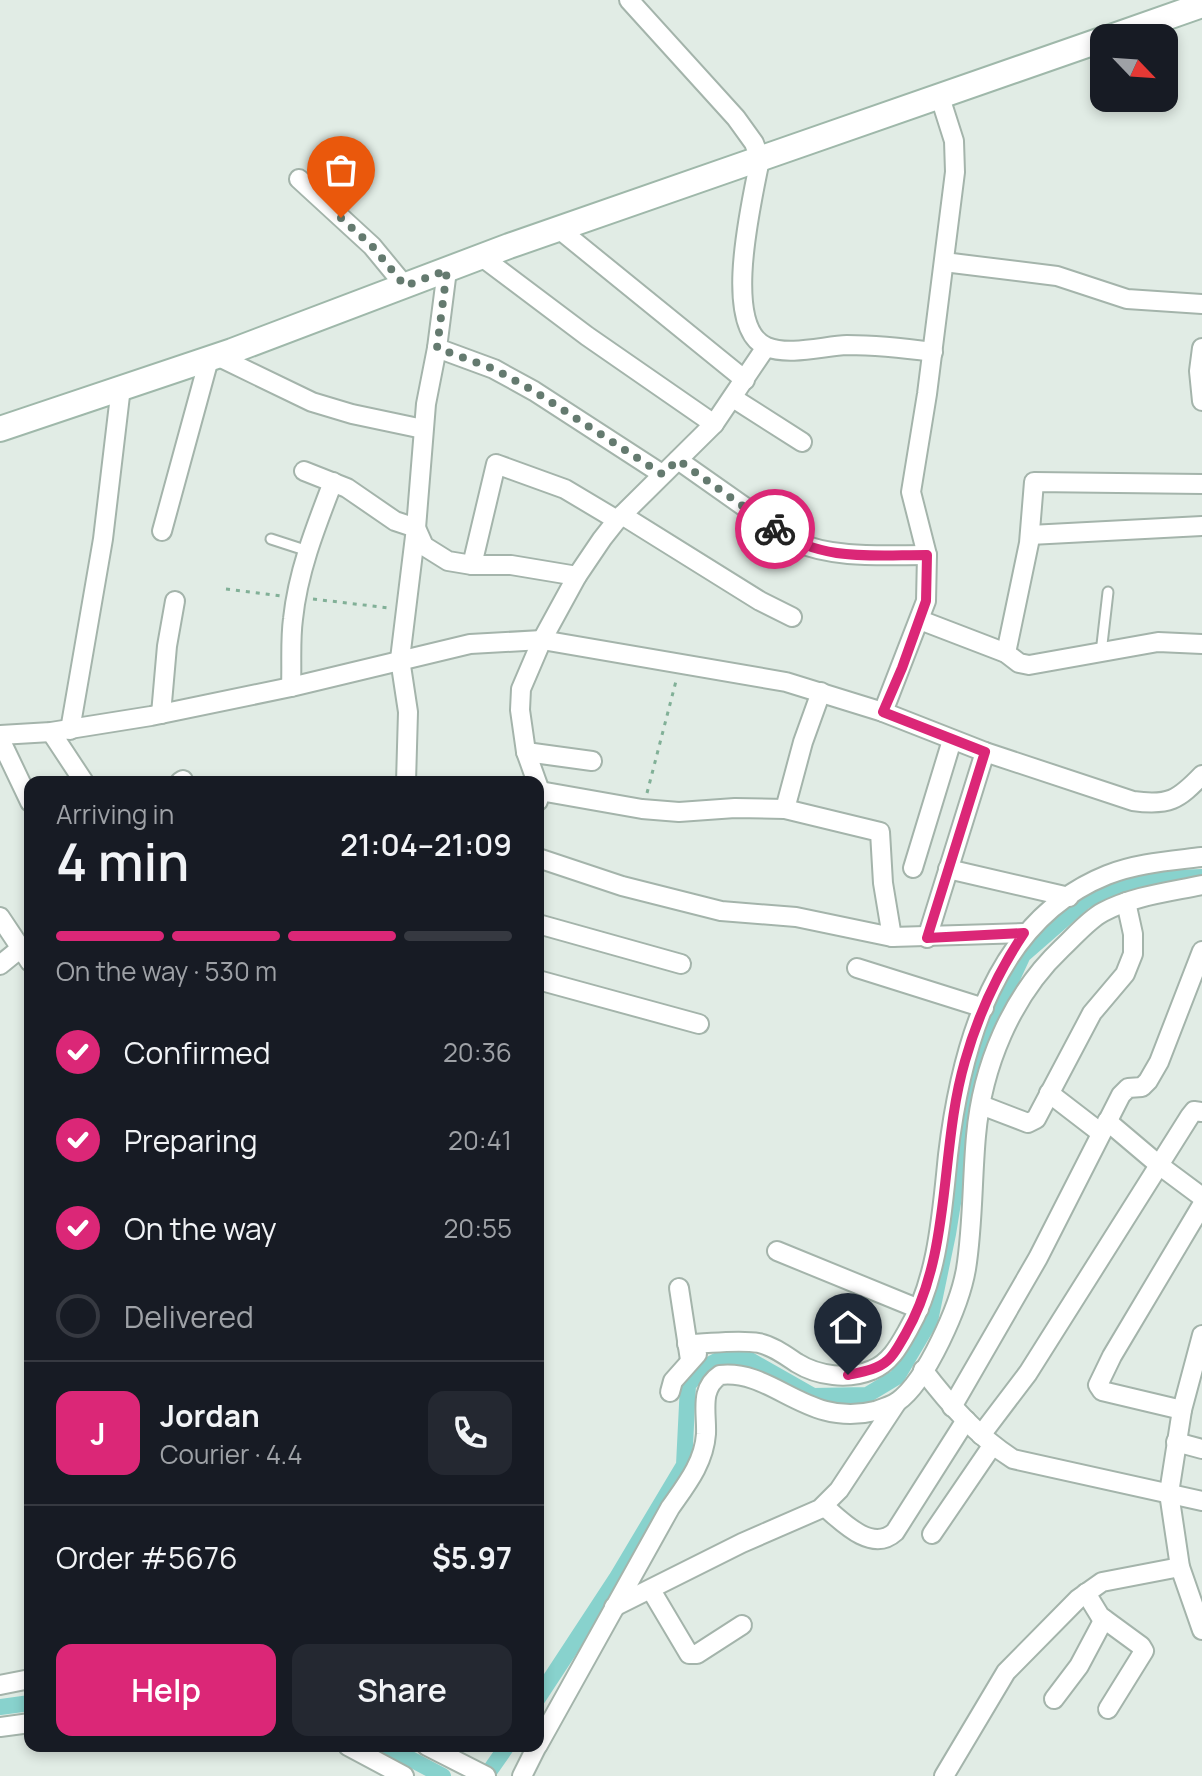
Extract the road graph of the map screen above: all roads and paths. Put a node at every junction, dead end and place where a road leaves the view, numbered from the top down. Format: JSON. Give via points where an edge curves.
{"nodes":[{"id":1,"x":629,"y":0,"type":"edge"},
{"id":2,"x":1202,"y":5,"type":"edge"},
{"id":3,"x":1148,"y":24,"type":"edge"},
{"id":4,"x":1090,"y":45,"type":"edge"},
{"id":5,"x":940,"y":97,"type":"junction"},
{"id":6,"x":760,"y":159,"type":"junction"},
{"id":7,"x":299,"y":179,"type":"dead end"},
{"id":8,"x":559,"y":229,"type":"junction"},
{"id":9,"x":482,"y":257,"type":"junction"},
{"id":10,"x":944,"y":262,"type":"junction"},
{"id":11,"x":447,"y":270,"type":"junction"},
{"id":12,"x":405,"y":286,"type":"junction"},
{"id":13,"x":1202,"y":304,"type":"edge"},
{"id":14,"x":766,"y":347,"type":"junction"},
{"id":15,"x":437,"y":348,"type":"junction"},
{"id":16,"x":1202,"y":348,"type":"edge"},
{"id":17,"x":933,"y":352,"type":"junction"},
{"id":18,"x":213,"y":358,"type":"junction"},
{"id":19,"x":745,"y":380,"type":"junction"},
{"id":20,"x":121,"y":387,"type":"junction"},
{"id":21,"x":733,"y":398,"type":"junction"},
{"id":22,"x":1202,"y":401,"type":"edge"},
{"id":23,"x":714,"y":424,"type":"junction"},
{"id":24,"x":0,"y":429,"type":"edge"},
{"id":25,"x":423,"y":429,"type":"junction"},
{"id":26,"x":802,"y":442,"type":"dead end"},
{"id":27,"x":678,"y":460,"type":"junction"},
{"id":28,"x":304,"y":471,"type":"dead end"},
{"id":29,"x":662,"y":474,"type":"junction"},
{"id":30,"x":333,"y":482,"type":"junction"},
{"id":31,"x":1202,"y":484,"type":"edge"},
{"id":32,"x":620,"y":518,"type":"junction"},
{"id":33,"x":1202,"y":526,"type":"edge"},
{"id":34,"x":416,"y":528,"type":"junction"},
{"id":35,"x":162,"y":531,"type":"dead end"},
{"id":36,"x":1030,"y":535,"type":"junction"},
{"id":37,"x":271,"y":539,"type":"dead end"},
{"id":38,"x":308,"y":551,"type":"junction"},
{"id":39,"x":927,"y":555,"type":"junction"},
{"id":40,"x":472,"y":565,"type":"junction"},
{"id":41,"x":577,"y":576,"type":"junction"},
{"id":42,"x":226,"y":589,"type":"dead end"},
{"id":43,"x":1108,"y":592,"type":"dead end"},
{"id":44,"x":296,"y":598,"type":"junction"},
{"id":45,"x":175,"y":601,"type":"dead end"},
{"id":46,"x":404,"y":610,"type":"junction"},
{"id":47,"x":792,"y":617,"type":"dead end"},
{"id":48,"x":920,"y":620,"type":"junction"},
{"id":49,"x":542,"y":640,"type":"junction"},
{"id":50,"x":1202,"y":644,"type":"edge"},
{"id":51,"x":1006,"y":653,"type":"junction"},
{"id":52,"x":1101,"y":653,"type":"junction"},
{"id":53,"x":400,"y":659,"type":"junction"},
{"id":54,"x":681,"y":662,"type":"junction"},
{"id":55,"x":291,"y":687,"type":"junction"},
{"id":56,"x":821,"y":692,"type":"junction"},
{"id":57,"x":883,"y":712,"type":"junction"},
{"id":58,"x":161,"y":714,"type":"junction"},
{"id":59,"x":70,"y":730,"type":"junction"},
{"id":60,"x":51,"y":732,"type":"junction"},
{"id":61,"x":0,"y":737,"type":"edge"},
{"id":62,"x":952,"y":740,"type":"junction"},
{"id":63,"x":526,"y":752,"type":"junction"},
{"id":64,"x":985,"y":752,"type":"junction"},
{"id":65,"x":592,"y":761,"type":"dead end"},
{"id":66,"x":1202,"y":775,"type":"edge"},
{"id":67,"x":80,"y":776,"type":"edge"},
{"id":68,"x":406,"y":776,"type":"edge"},
{"id":69,"x":533,"y":776,"type":"edge"},
{"id":70,"x":24,"y":789,"type":"edge"},
{"id":71,"x":544,"y":797,"type":"edge"},
{"id":72,"x":642,"y":809,"type":"junction"},
{"id":73,"x":785,"y":809,"type":"junction"},
{"id":74,"x":1202,"y":857,"type":"edge"},
{"id":75,"x":544,"y":860,"type":"edge"},
{"id":76,"x":913,"y":868,"type":"dead end"},
{"id":77,"x":948,"y":869,"type":"junction"},
{"id":78,"x":1202,"y":885,"type":"edge"},
{"id":79,"x":1069,"y":897,"type":"junction"},
{"id":80,"x":1126,"y":902,"type":"junction"},
{"id":81,"x":0,"y":917,"type":"edge"},
{"id":82,"x":544,"y":926,"type":"edge"},
{"id":83,"x":1024,"y":933,"type":"junction"},
{"id":84,"x":892,"y":937,"type":"junction"},
{"id":85,"x":927,"y":938,"type":"junction"},
{"id":86,"x":1202,"y":951,"type":"edge"},
{"id":87,"x":24,"y":953,"type":"edge"},
{"id":88,"x":24,"y":955,"type":"edge"},
{"id":89,"x":681,"y":964,"type":"dead end"},
{"id":90,"x":0,"y":965,"type":"edge"},
{"id":91,"x":857,"y":968,"type":"dead end"},
{"id":92,"x":544,"y":982,"type":"edge"},
{"id":93,"x":984,"y":1008,"type":"junction"},
{"id":94,"x":699,"y":1024,"type":"dead end"},
{"id":95,"x":1049,"y":1093,"type":"junction"},
{"id":96,"x":981,"y":1105,"type":"junction"},
{"id":97,"x":1202,"y":1112,"type":"edge"},
{"id":98,"x":1104,"y":1127,"type":"junction"},
{"id":99,"x":1159,"y":1165,"type":"junction"},
{"id":100,"x":1202,"y":1197,"type":"edge"},
{"id":101,"x":1202,"y":1205,"type":"edge"},
{"id":102,"x":777,"y":1251,"type":"dead end"},
{"id":103,"x":679,"y":1288,"type":"dead end"},
{"id":104,"x":919,"y":1309,"type":"junction"},
{"id":105,"x":1201,"y":1338,"type":"edge"},
{"id":106,"x":688,"y":1352,"type":"junction"},
{"id":107,"x":923,"y":1370,"type":"junction"},
{"id":108,"x":670,"y":1392,"type":"dead end"},
{"id":109,"x":897,"y":1402,"type":"junction"},
{"id":110,"x":1182,"y":1410,"type":"junction"},
{"id":111,"x":959,"y":1413,"type":"junction"},
{"id":112,"x":987,"y":1440,"type":"junction"},
{"id":113,"x":1176,"y":1442,"type":"junction"},
{"id":114,"x":1202,"y":1449,"type":"edge"},
{"id":115,"x":1169,"y":1493,"type":"junction"},
{"id":116,"x":1202,"y":1501,"type":"edge"},
{"id":117,"x":824,"y":1506,"type":"junction"},
{"id":118,"x":932,"y":1534,"type":"dead end"},
{"id":119,"x":645,"y":1553,"type":"junction"},
{"id":120,"x":1180,"y":1567,"type":"junction"},
{"id":121,"x":656,"y":1588,"type":"junction"},
{"id":122,"x":1086,"y":1593,"type":"junction"},
{"id":123,"x":614,"y":1607,"type":"junction"},
{"id":124,"x":1104,"y":1619,"type":"junction"},
{"id":125,"x":742,"y":1625,"type":"dead end"},
{"id":126,"x":1202,"y":1630,"type":"edge"},
{"id":127,"x":24,"y":1680,"type":"edge"},
{"id":128,"x":0,"y":1685,"type":"edge"},
{"id":129,"x":1054,"y":1699,"type":"dead end"},
{"id":130,"x":1108,"y":1709,"type":"dead end"},
{"id":131,"x":24,"y":1724,"type":"edge"},
{"id":132,"x":0,"y":1727,"type":"edge"},
{"id":133,"x":544,"y":1734,"type":"edge"},
{"id":134,"x":359,"y":1752,"type":"edge"},
{"id":135,"x":439,"y":1752,"type":"edge"},
{"id":136,"x":534,"y":1752,"type":"edge"},
{"id":137,"x":404,"y":1776,"type":"edge"},
{"id":138,"x":486,"y":1776,"type":"edge"},
{"id":139,"x":522,"y":1776,"type":"edge"},
{"id":140,"x":944,"y":1776,"type":"edge"}],
"edges":[{"from":1,"to":6,"type":"street","via":[[736,118]]},
{"from":2,"to":3,"type":"main road"},
{"from":4,"to":5,"type":"main road"},
{"from":5,"to":6,"type":"main road"},
{"from":5,"to":10,"type":"street","via":[[956,157]]},
{"from":6,"to":8,"type":"main road"},
{"from":6,"to":14,"type":"street","via":[[741,278],[747,322]]},
{"from":7,"to":12,"type":"street","via":[[372,246]]},
{"from":8,"to":9,"type":"main road"},
{"from":8,"to":19,"type":"street"},
{"from":9,"to":11,"type":"main road"},
{"from":9,"to":23,"type":"street"},
{"from":10,"to":13,"type":"street","via":[[1057,276],[1127,299]]},
{"from":10,"to":17,"type":"street"},
{"from":11,"to":12,"type":"main road"},
{"from":11,"to":15,"type":"street"},
{"from":12,"to":18,"type":"main road"},
{"from":14,"to":17,"type":"street","via":[[879,345]]},
{"from":14,"to":19,"type":"street"},
{"from":15,"to":25,"type":"street"},
{"from":15,"to":29,"type":"street","via":[[534,391]]},
{"from":16,"to":22,"type":"street"},
{"from":17,"to":39,"type":"street","via":[[911,492]]},
{"from":18,"to":20,"type":"main road"},
{"from":18,"to":25,"type":"street","via":[[312,402]]},
{"from":18,"to":35,"type":"street"},
{"from":19,"to":21,"type":"street"},
{"from":20,"to":24,"type":"main road"},
{"from":20,"to":59,"type":"street","via":[[103,539]]},
{"from":21,"to":23,"type":"street"},
{"from":21,"to":26,"type":"street"},
{"from":23,"to":27,"type":"street"},
{"from":25,"to":34,"type":"street"},
{"from":27,"to":29,"type":"street"},
{"from":27,"to":39,"type":"street","via":[[808,547],[842,555]]},
{"from":28,"to":30,"type":"street"},
{"from":29,"to":32,"type":"street"},
{"from":30,"to":34,"type":"street","via":[[395,521]]},
{"from":30,"to":38,"type":"street"},
{"from":31,"to":36,"type":"street","via":[[1034,482]]},
{"from":32,"to":40,"type":"street","via":[[565,489],[496,464]]},
{"from":32,"to":41,"type":"street"},
{"from":32,"to":47,"type":"street"},
{"from":33,"to":36,"type":"street"},
{"from":34,"to":40,"type":"street","via":[[436,556]]},
{"from":34,"to":46,"type":"street"},
{"from":36,"to":51,"type":"street"},
{"from":37,"to":38,"type":"lane"},
{"from":38,"to":44,"type":"street"},
{"from":39,"to":48,"type":"street"},
{"from":40,"to":41,"type":"street","via":[[511,565]]},
{"from":41,"to":49,"type":"street"},
{"from":42,"to":44,"type":"path"},
{"from":43,"to":52,"type":"lane"},
{"from":44,"to":46,"type":"path"},
{"from":44,"to":55,"type":"street"},
{"from":45,"to":58,"type":"street"},
{"from":46,"to":53,"type":"street"},
{"from":48,"to":51,"type":"street"},
{"from":48,"to":57,"type":"street"},
{"from":49,"to":53,"type":"street","via":[[470,644]]},
{"from":49,"to":54,"type":"street"},
{"from":49,"to":63,"type":"street","via":[[521,689]]},
{"from":50,"to":52,"type":"street","via":[[1158,642]]},
{"from":51,"to":52,"type":"street","via":[[1029,665]]},
{"from":53,"to":55,"type":"street"},
{"from":53,"to":68,"type":"street","via":[[408,712]]},
{"from":54,"to":56,"type":"street"},
{"from":54,"to":72,"type":"path"},
{"from":55,"to":58,"type":"street"},
{"from":56,"to":57,"type":"street"},
{"from":56,"to":73,"type":"street"},
{"from":57,"to":62,"type":"street"},
{"from":58,"to":59,"type":"street"},
{"from":59,"to":60,"type":"street"},
{"from":60,"to":61,"type":"street"},
{"from":60,"to":67,"type":"street"},
{"from":61,"to":70,"type":"street"},
{"from":62,"to":64,"type":"street"},
{"from":62,"to":76,"type":"street"},
{"from":63,"to":65,"type":"street"},
{"from":63,"to":69,"type":"street"},
{"from":64,"to":66,"type":"street","via":[[1155,804],[1185,793]]},
{"from":64,"to":77,"type":"street"},
{"from":71,"to":72,"type":"street"},
{"from":72,"to":73,"type":"street"},
{"from":73,"to":84,"type":"street","via":[[880,832]]},
{"from":74,"to":79,"type":"street","via":[[1150,863],[1106,876]]},
{"from":75,"to":84,"type":"street","via":[[721,911],[796,917]]},
{"from":77,"to":79,"type":"street"},
{"from":77,"to":85,"type":"street"},
{"from":78,"to":80,"type":"street"},
{"from":79,"to":83,"type":"street"},
{"from":80,"to":95,"type":"street","via":[[1133,954],[1125,974],[1092,1013]]},
{"from":80,"to":96,"type":"street","via":[[1085,926],[1029,986],[1009,1017]]},
{"from":81,"to":87,"type":"street"},
{"from":82,"to":89,"type":"street"},
{"from":83,"to":85,"type":"street"},
{"from":83,"to":93,"type":"street"},
{"from":84,"to":85,"type":"street"},
{"from":86,"to":98,"type":"street","via":[[1154,1072],[1142,1087],[1128,1088],[1121,1095]]},
{"from":88,"to":90,"type":"street"},
{"from":91,"to":93,"type":"street"},
{"from":92,"to":94,"type":"street"},
{"from":93,"to":104,"type":"street","via":[[964,1063],[938,1236]]},
{"from":95,"to":96,"type":"street","via":[[1031,1123]]},
{"from":95,"to":98,"type":"street"},
{"from":96,"to":107,"type":"street","via":[[963,1284],[948,1327]]},
{"from":97,"to":99,"type":"street","via":[[1194,1111]]},
{"from":98,"to":99,"type":"street"},
{"from":98,"to":111,"type":"street"},
{"from":99,"to":100,"type":"street"},
{"from":99,"to":112,"type":"street"},
{"from":101,"to":110,"type":"street","via":[[1098,1385],[1102,1391]]},
{"from":102,"to":104,"type":"street"},
{"from":103,"to":106,"type":"street"},
{"from":104,"to":106,"type":"street","via":[[888,1360],[848,1375],[814,1372],[758,1343],[707,1344]]},
{"from":105,"to":110,"type":"street"},
{"from":106,"to":108,"type":"street"},
{"from":107,"to":109,"type":"street"},
{"from":107,"to":111,"type":"street"},
{"from":109,"to":117,"type":"street"},
{"from":109,"to":119,"type":"street","via":[[861,1413],[822,1412],[743,1375],[713,1379],[706,1390],[705,1443],[695,1471]]},
{"from":110,"to":113,"type":"street"},
{"from":111,"to":112,"type":"street"},
{"from":111,"to":117,"type":"street","via":[[888,1539],[872,1540]]},
{"from":112,"to":115,"type":"street","via":[[1013,1459]]},
{"from":112,"to":118,"type":"street"},
{"from":113,"to":114,"type":"street"},
{"from":113,"to":115,"type":"street"},
{"from":115,"to":116,"type":"street"},
{"from":115,"to":120,"type":"street"},
{"from":117,"to":121,"type":"street"},
{"from":119,"to":121,"type":"street"},
{"from":119,"to":123,"type":"street"},
{"from":120,"to":122,"type":"street","via":[[1115,1578]]},
{"from":120,"to":126,"type":"street"},
{"from":121,"to":123,"type":"street"},
{"from":121,"to":125,"type":"street","via":[[689,1654]]},
{"from":122,"to":124,"type":"street"},
{"from":122,"to":140,"type":"street","via":[[1006,1672]]},
{"from":123,"to":133,"type":"street"},
{"from":124,"to":129,"type":"street"},
{"from":124,"to":130,"type":"street","via":[[1144,1651]]},
{"from":127,"to":128,"type":"street"},
{"from":131,"to":132,"type":"street"},
{"from":134,"to":137,"type":"street"},
{"from":135,"to":138,"type":"street"},
{"from":136,"to":139,"type":"street"}]}
